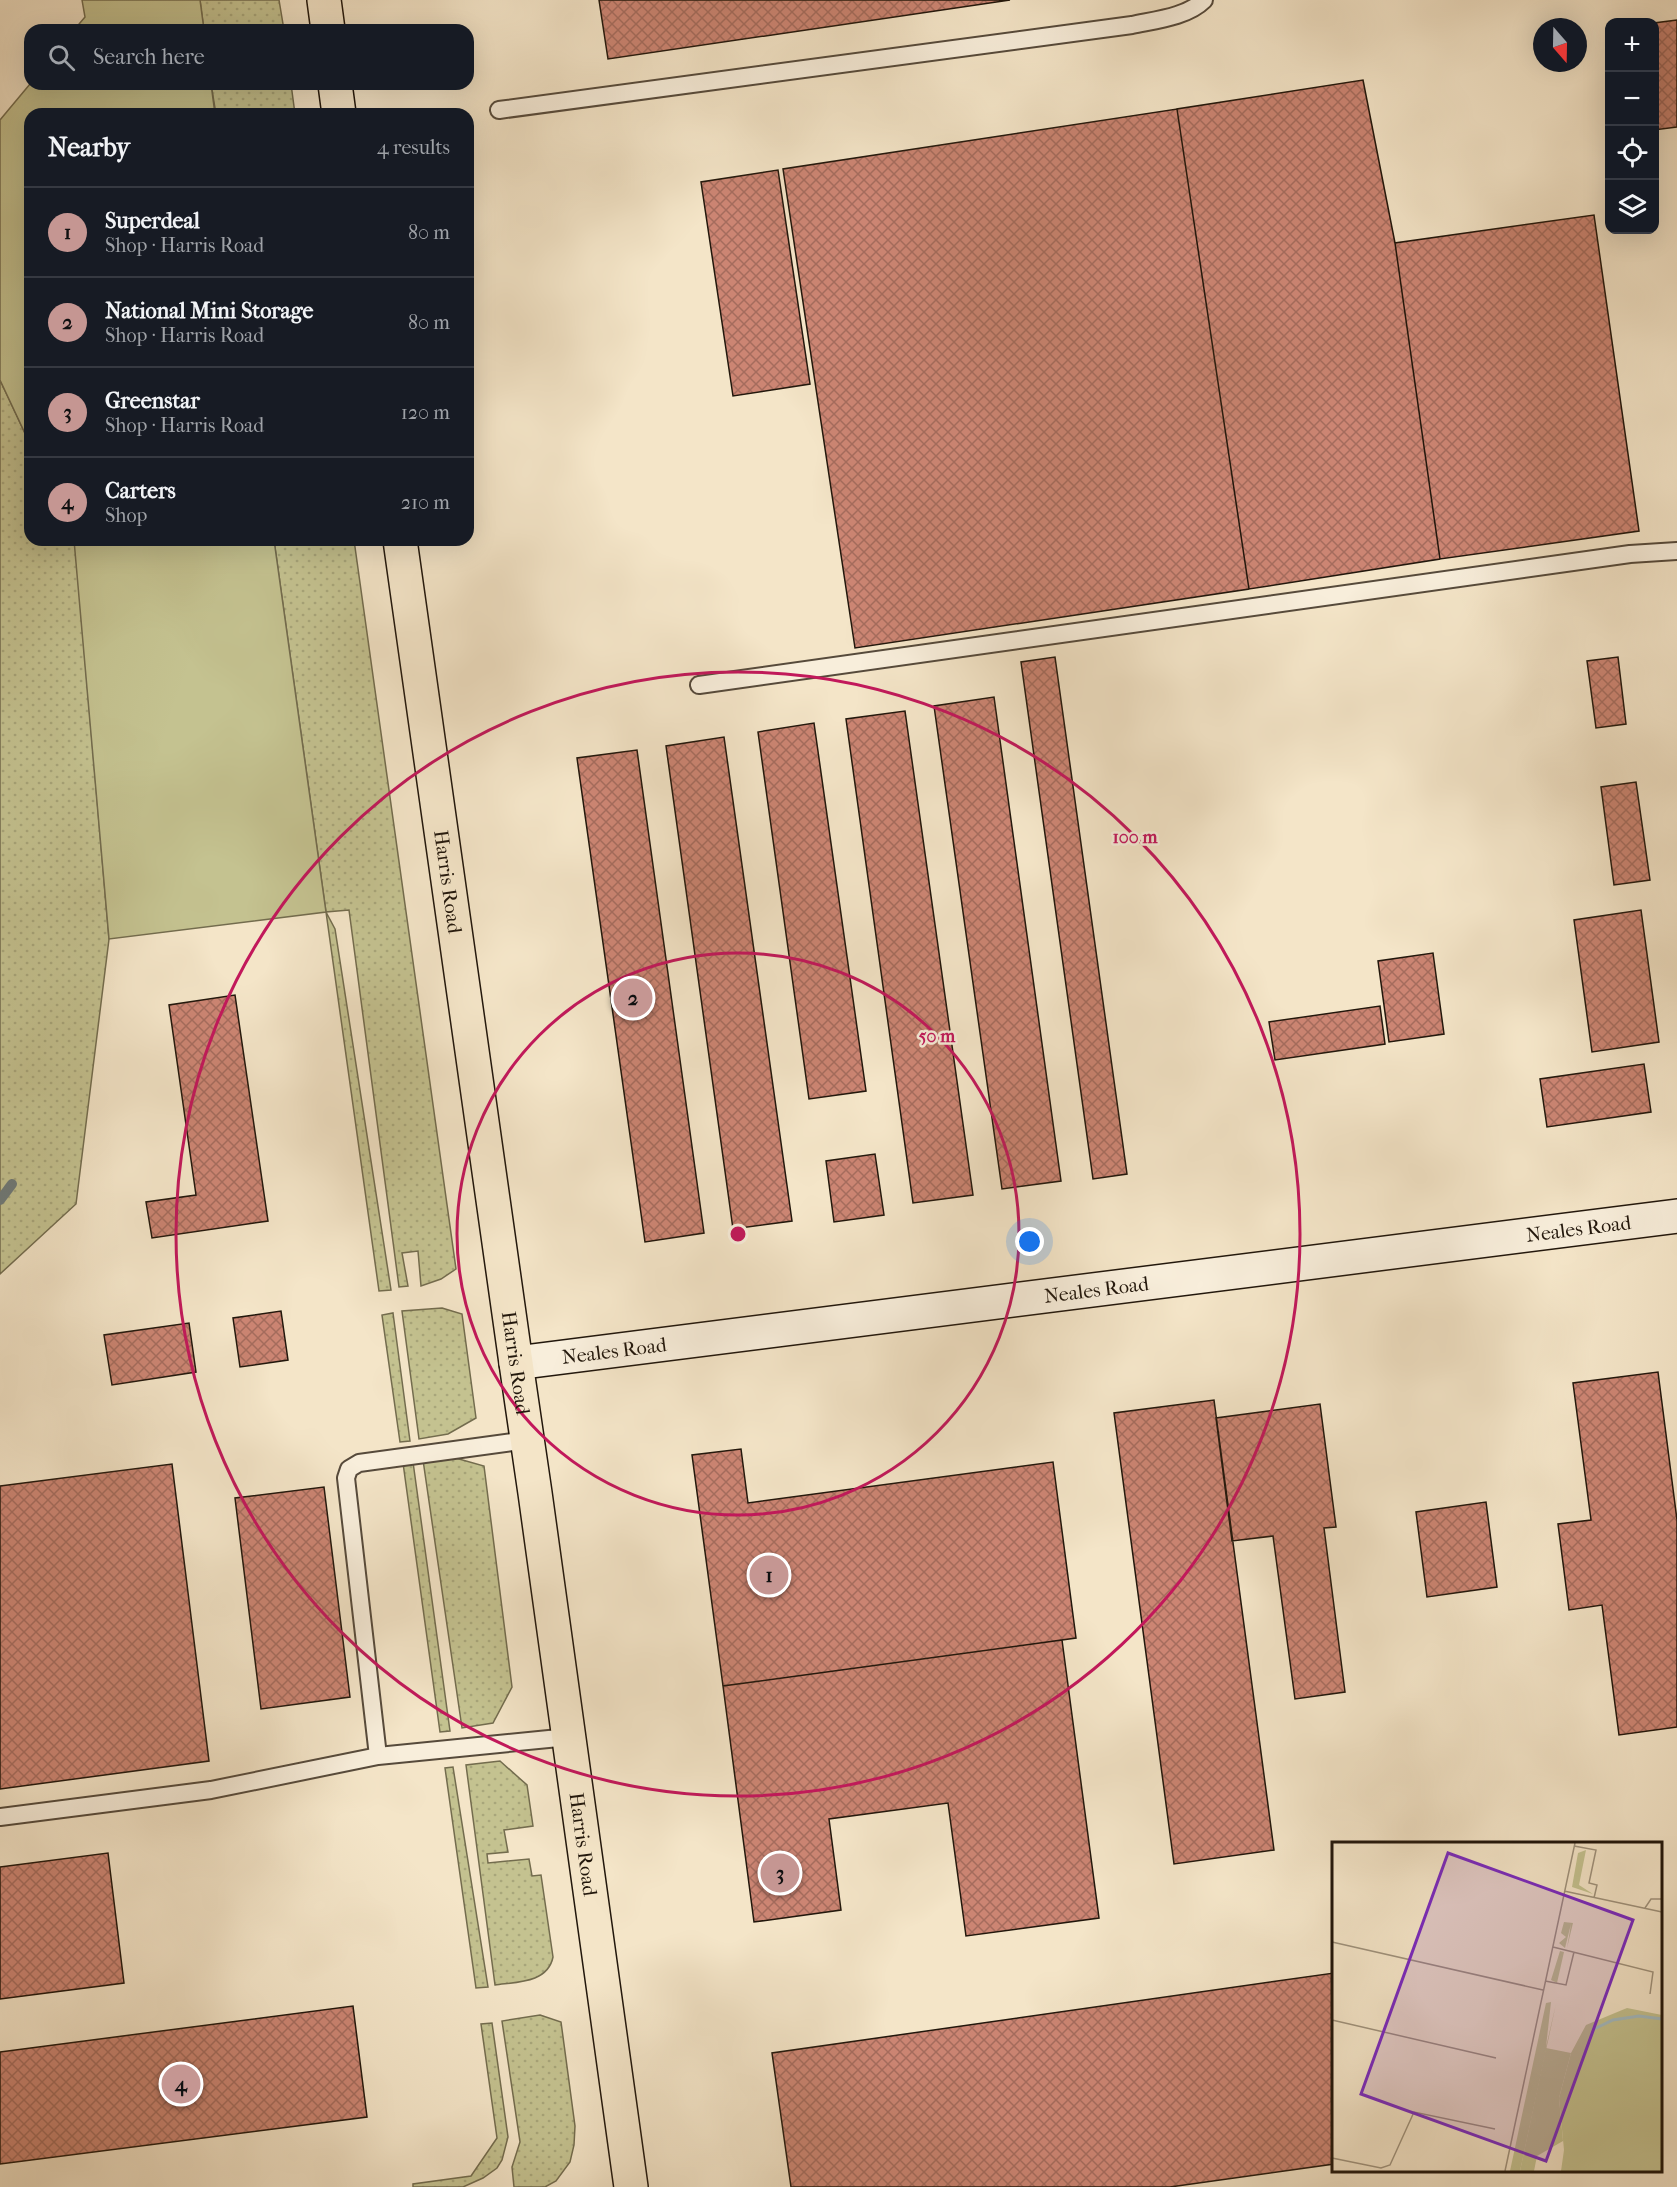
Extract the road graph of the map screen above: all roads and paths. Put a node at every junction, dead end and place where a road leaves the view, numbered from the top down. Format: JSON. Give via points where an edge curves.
{"nodes":[{"id":1,"x":324,"y":0,"type":"edge"},
{"id":2,"x":1204,"y":0,"type":"edge"},
{"id":3,"x":327,"y":24,"type":"edge"},
{"id":4,"x":336,"y":90,"type":"edge"},
{"id":5,"x":338,"y":108,"type":"edge"},
{"id":6,"x":499,"y":110,"type":"dead end"},
{"id":7,"x":401,"y":546,"type":"edge"},
{"id":8,"x":1677,"y":551,"type":"edge"},
{"id":9,"x":699,"y":685,"type":"dead end"},
{"id":10,"x":1677,"y":1216,"type":"edge"},
{"id":11,"x":516,"y":1363,"type":"junction"},
{"id":12,"x":527,"y":1440,"type":"junction"},
{"id":13,"x":569,"y":1737,"type":"junction"},
{"id":14,"x":378,"y":1756,"type":"junction"},
{"id":15,"x":0,"y":1817,"type":"edge"},
{"id":16,"x":631,"y":2187,"type":"edge"}],
"edges":[{"from":1,"to":3,"type":"main road"},
{"from":2,"to":6,"type":"lane","via":[[1179,14],[1132,25]]},
{"from":4,"to":5,"type":"main road"},
{"from":7,"to":11,"type":"main road","name":"Harris Road"},
{"from":8,"to":9,"type":"lane","via":[[1630,554]]},
{"from":10,"to":11,"type":"street","name":"Neales Road"},
{"from":11,"to":12,"type":"main road","name":"Harris Road"},
{"from":12,"to":13,"type":"main road","name":"Harris Road"},
{"from":12,"to":14,"type":"lane","via":[[359,1462],[350,1469],[346,1478]]},
{"from":13,"to":14,"type":"lane"},
{"from":13,"to":16,"type":"main road","name":"Harris Road"},
{"from":14,"to":15,"type":"lane","via":[[212,1791]]}]}
